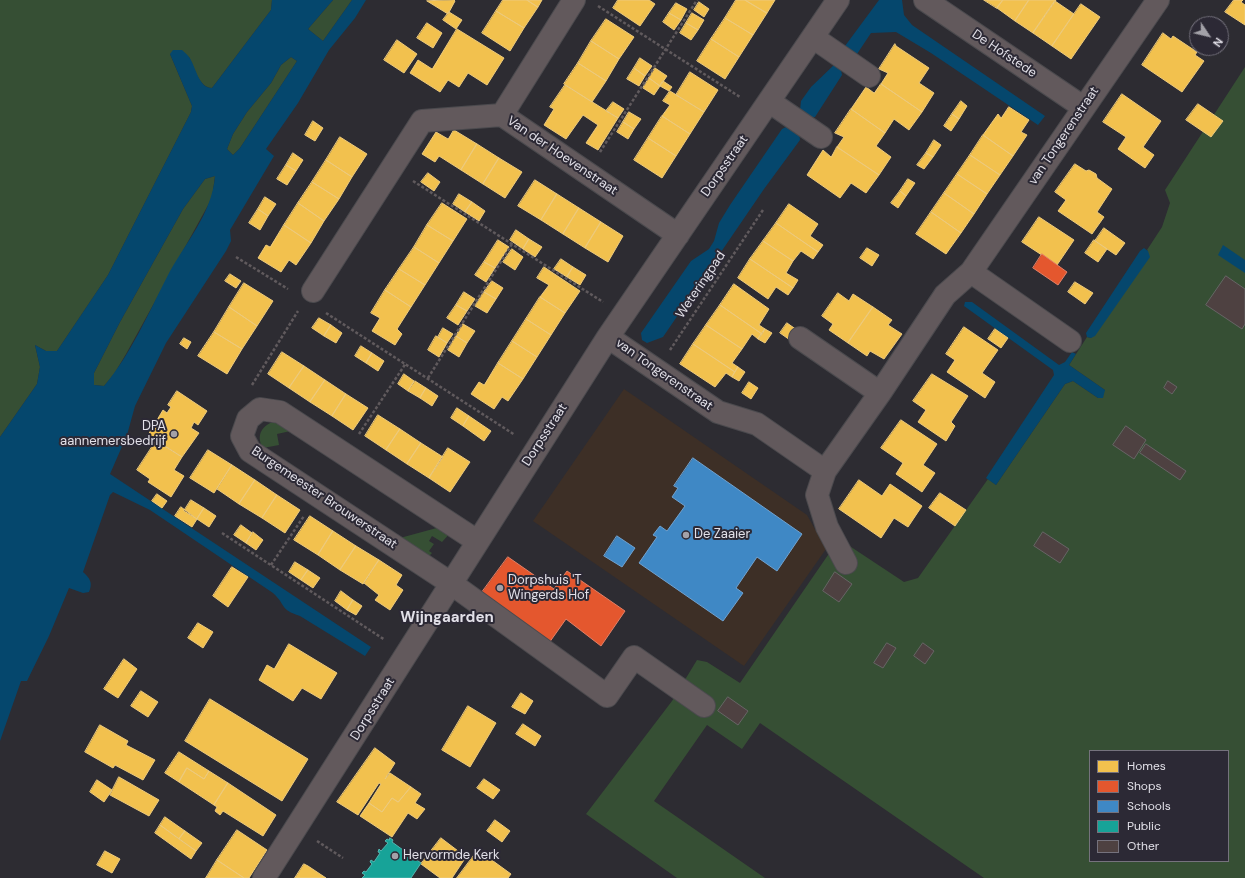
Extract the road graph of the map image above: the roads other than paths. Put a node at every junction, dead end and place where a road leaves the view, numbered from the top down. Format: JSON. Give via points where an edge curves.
{"nodes":[{"id":1,"x":574,"y":0,"type":"edge"},
{"id":2,"x":838,"y":0,"type":"edge"},
{"id":3,"x":925,"y":0,"type":"edge"},
{"id":4,"x":1158,"y":0,"type":"edge"},
{"id":5,"x":814,"y":38,"type":"junction"},
{"id":6,"x":853,"y":65,"type":"dead end"},
{"id":7,"x":766,"y":107,"type":"junction"},
{"id":8,"x":1083,"y":107,"type":"junction"},
{"id":9,"x":502,"y":115,"type":"junction"},
{"id":10,"x":808,"y":128,"type":"dead end"},
{"id":11,"x":678,"y":235,"type":"junction"},
{"id":12,"x":971,"y":272,"type":"junction"},
{"id":13,"x":309,"y":295,"type":"road end"},
{"id":14,"x":608,"y":337,"type":"junction"},
{"id":15,"x":800,"y":338,"type":"dead end"},
{"id":16,"x":1070,"y":341,"type":"dead end"},
{"id":17,"x":880,"y":393,"type":"junction"},
{"id":18,"x":825,"y":471,"type":"junction"},
{"id":19,"x":477,"y":541,"type":"junction"},
{"id":20,"x":846,"y":563,"type":"dead end"},
{"id":21,"x":452,"y":584,"type":"junction"},
{"id":22,"x":704,"y":706,"type":"dead end"},
{"id":23,"x":264,"y":878,"type":"edge"}],
"edges":[{"from":1,"to":9,"type":"street"},
{"from":2,"to":5,"type":"street","name":"Dorpsstraat"},
{"from":3,"to":8,"type":"street","name":"De Hofstede"},
{"from":4,"to":8,"type":"street","name":"van Tongerenstraat"},
{"from":5,"to":6,"type":"street"},
{"from":5,"to":7,"type":"street","name":"Dorpsstraat"},
{"from":7,"to":10,"type":"street"},
{"from":7,"to":11,"type":"street","name":"Dorpsstraat"},
{"from":8,"to":12,"type":"street","name":"van Tongerenstraat"},
{"from":9,"to":11,"type":"street","name":"Van der Hoevenstraat"},
{"from":9,"to":13,"type":"street","name":"Van der Hoevenstraat","via":[[422,121]]},
{"from":11,"to":14,"type":"street","name":"Dorpsstraat"},
{"from":12,"to":16,"type":"street"},
{"from":12,"to":17,"type":"street","name":"van Tongerenstraat","via":[[945,295]]},
{"from":14,"to":18,"type":"street","name":"van Tongerenstraat","via":[[718,412],[757,424]]},
{"from":14,"to":19,"type":"street","name":"Dorpsstraat"},
{"from":15,"to":17,"type":"street"},
{"from":17,"to":18,"type":"street","name":"van Tongerenstraat"},
{"from":18,"to":20,"type":"street","via":[[816,495],[827,527]]},
{"from":19,"to":21,"type":"street","name":"Dorpsstraat"},
{"from":19,"to":21,"type":"street","name":"Burgemeester Brouwerstraat","via":[[280,412],[260,409],[248,419],[242,436],[250,451]]},
{"from":21,"to":22,"type":"street","name":"Burgemeester Brouwerstraat","via":[[607,696],[634,657]]},
{"from":21,"to":23,"type":"street","name":"Dorpsstraat"}]}
